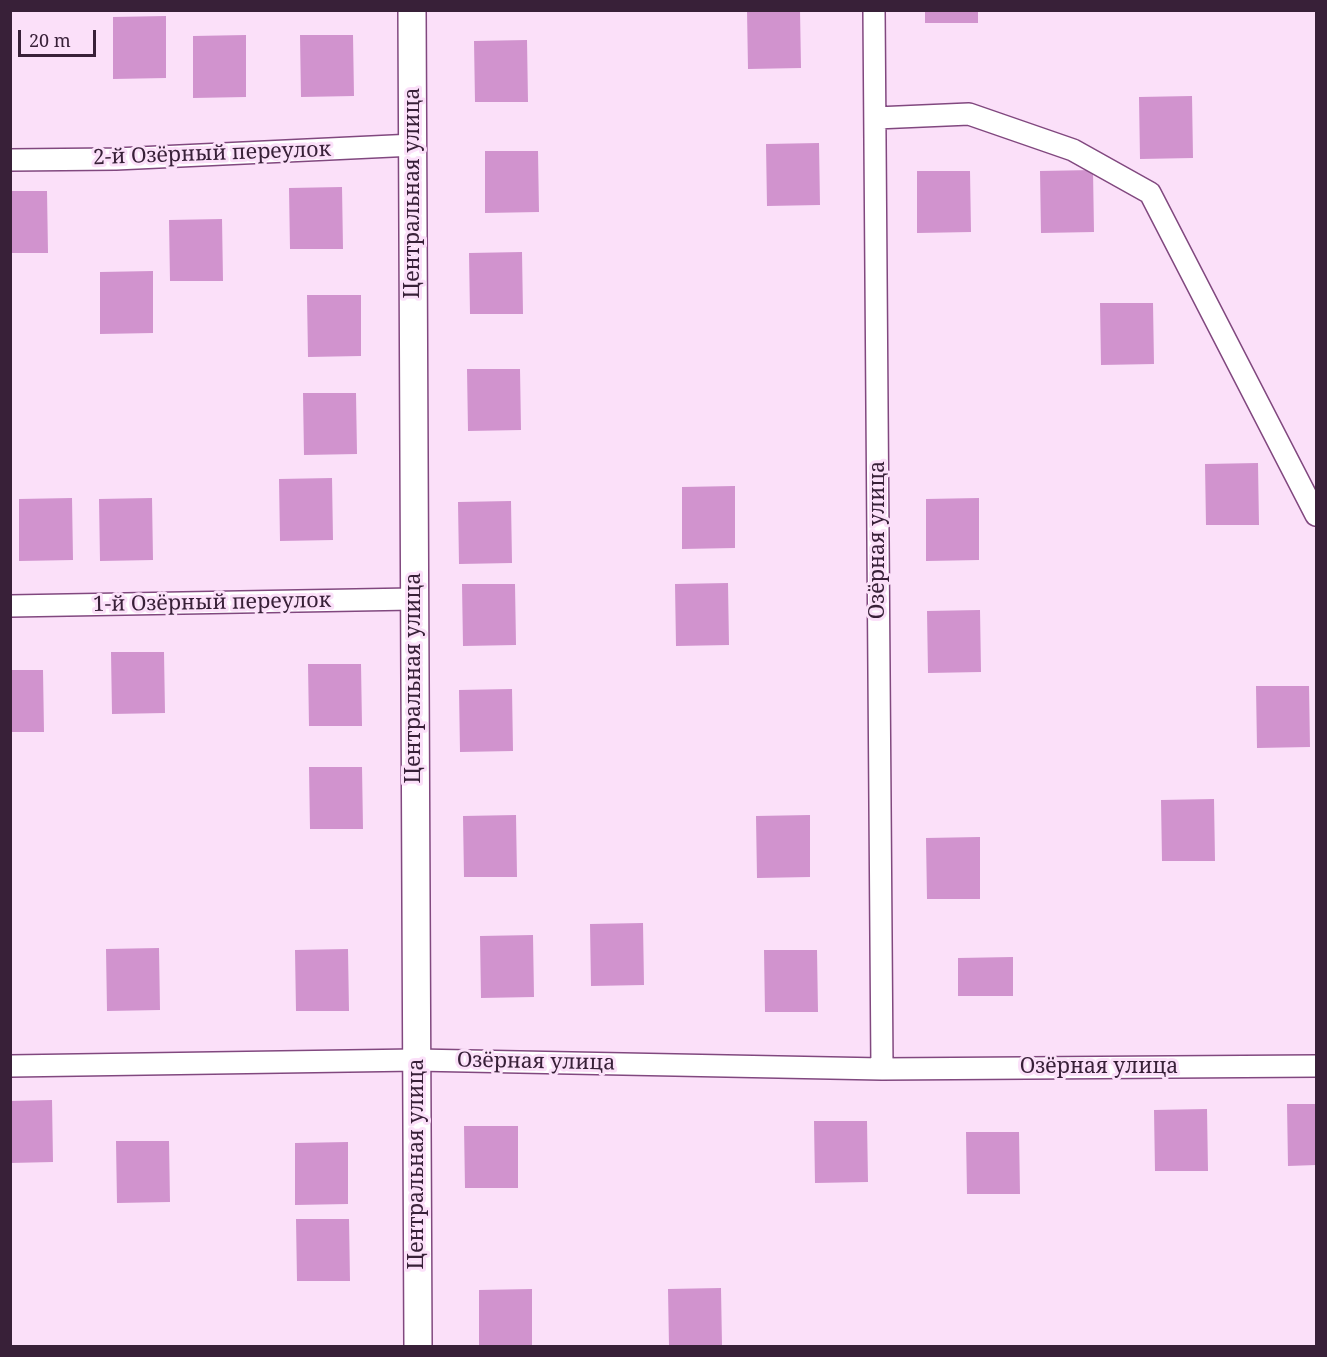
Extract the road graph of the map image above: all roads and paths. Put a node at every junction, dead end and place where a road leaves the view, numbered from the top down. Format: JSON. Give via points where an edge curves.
{"nodes":[{"id":1,"x":412,"y":10,"type":"edge"},
{"id":2,"x":874,"y":10,"type":"edge"},
{"id":3,"x":876,"y":118,"type":"junction"},
{"id":4,"x":414,"y":145,"type":"junction"},
{"id":5,"x":10,"y":160,"type":"edge"},
{"id":6,"x":1317,"y":515,"type":"edge"},
{"id":7,"x":413,"y":599,"type":"junction"},
{"id":8,"x":10,"y":606,"type":"edge"},
{"id":9,"x":417,"y":1060,"type":"junction"},
{"id":10,"x":10,"y":1066,"type":"edge"},
{"id":11,"x":1317,"y":1066,"type":"edge"},
{"id":12,"x":882,"y":1069,"type":"junction"},
{"id":13,"x":418,"y":1347,"type":"edge"}],
"edges":[{"from":1,"to":4,"type":"street","name":"Центральная улица"},
{"from":2,"to":3,"type":"street","name":"Озёрная улица"},
{"from":3,"to":6,"type":"street","via":[[969,114],[1072,150],[1150,194]]},
{"from":3,"to":12,"type":"street","name":"Озёрная улица"},
{"from":4,"to":5,"type":"street","name":"2-й Озёрный переулок"},
{"from":4,"to":7,"type":"street","name":"Центральная улица"},
{"from":7,"to":8,"type":"street","name":"1-й Озёрный переулок"},
{"from":7,"to":9,"type":"street","name":"Центральная улица"},
{"from":9,"to":10,"type":"street","name":"Озёрная улица"},
{"from":9,"to":12,"type":"street","name":"Озёрная улица"},
{"from":9,"to":13,"type":"street","name":"Центральная улица"},
{"from":11,"to":12,"type":"street","name":"Озёрная улица"}]}
